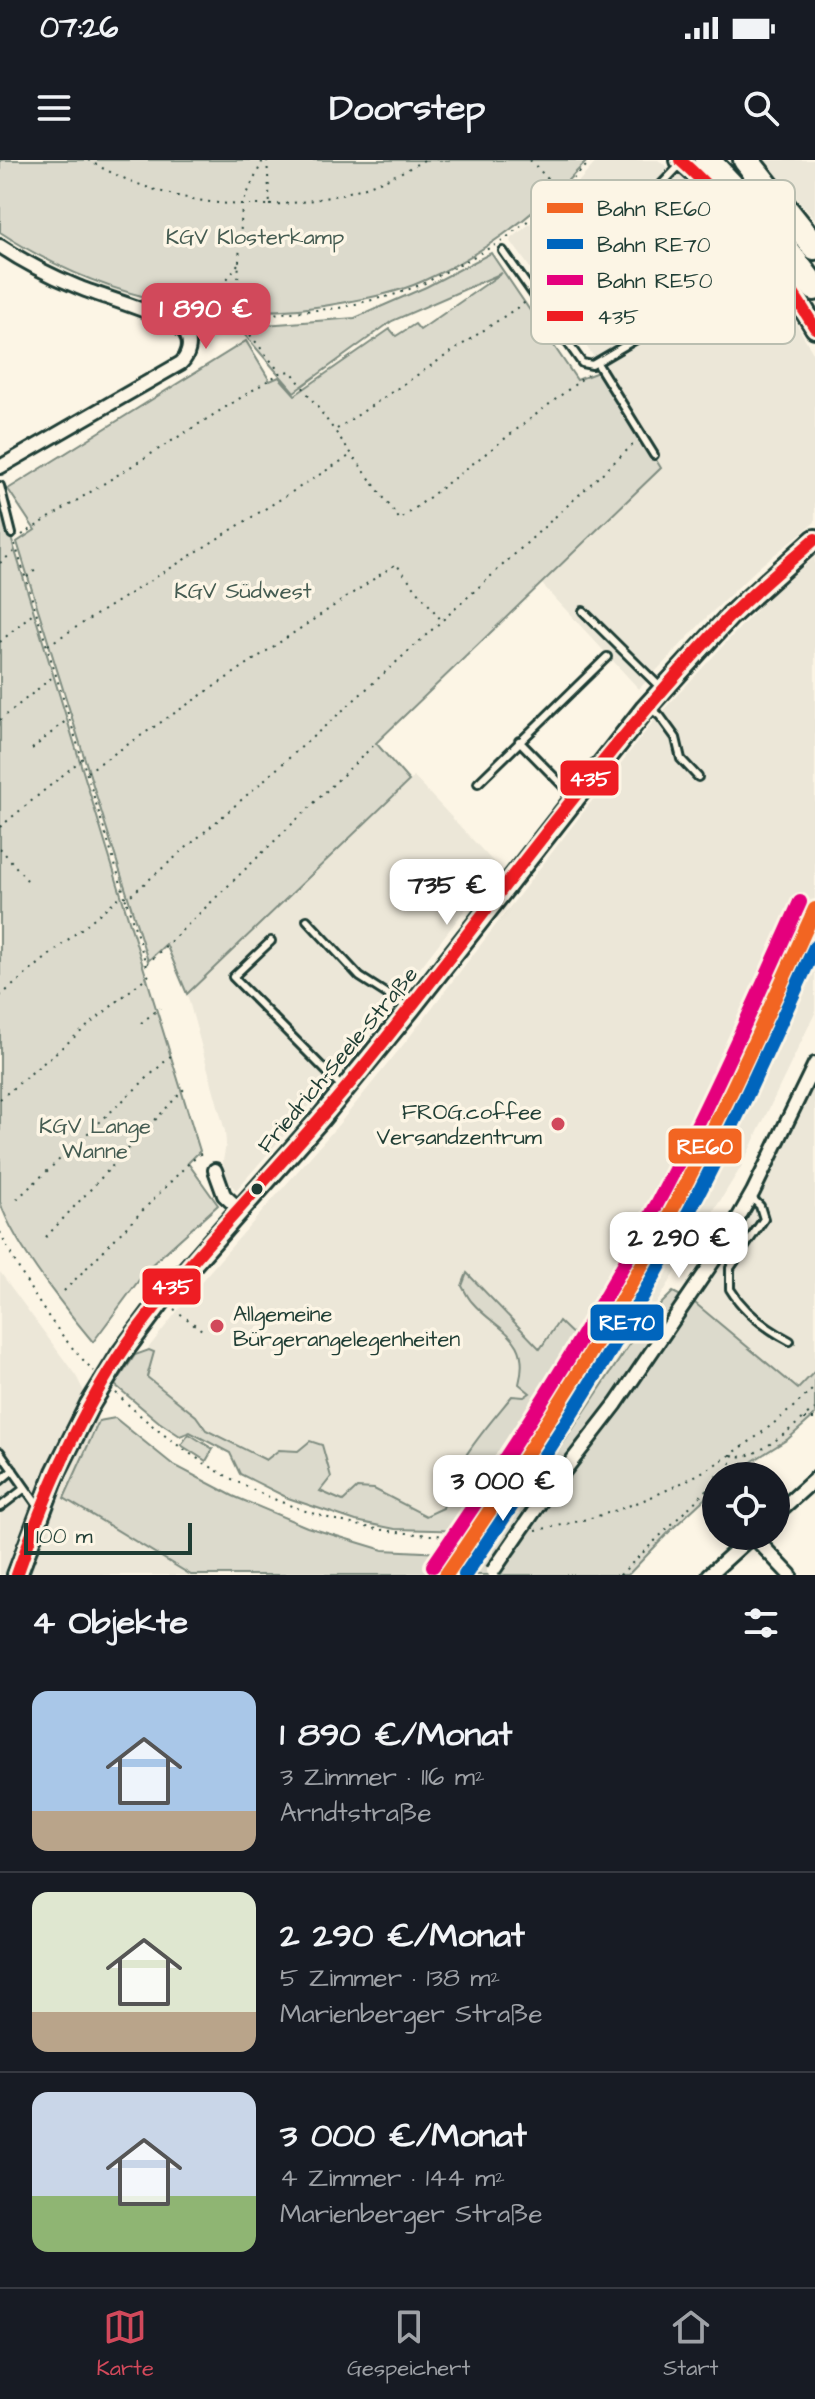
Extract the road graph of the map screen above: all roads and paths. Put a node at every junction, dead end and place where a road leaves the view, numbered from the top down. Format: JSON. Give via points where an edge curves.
{"nodes":[{"id":1,"x":88,"y":160,"type":"edge"},
{"id":2,"x":265,"y":160,"type":"edge"},
{"id":3,"x":424,"y":160,"type":"edge"},
{"id":4,"x":530,"y":160,"type":"edge"},
{"id":5,"x":592,"y":160,"type":"edge"},
{"id":6,"x":707,"y":160,"type":"edge"},
{"id":7,"x":735,"y":160,"type":"edge"},
{"id":8,"x":746,"y":160,"type":"edge"},
{"id":9,"x":681,"y":161,"type":"edge"},
{"id":10,"x":549,"y":180,"type":"edge"},
{"id":11,"x":573,"y":180,"type":"edge"},
{"id":12,"x":665,"y":180,"type":"edge"},
{"id":13,"x":703,"y":180,"type":"edge"},
{"id":14,"x":726,"y":180,"type":"edge"},
{"id":15,"x":754,"y":180,"type":"edge"},
{"id":16,"x":762,"y":180,"type":"edge"},
{"id":17,"x":242,"y":205,"type":"junction"},
{"id":18,"x":270,"y":205,"type":"junction"},
{"id":19,"x":531,"y":217,"type":"edge"},
{"id":20,"x":795,"y":222,"type":"edge"},
{"id":21,"x":795,"y":225,"type":"edge"},
{"id":22,"x":809,"y":240,"type":"edge"},
{"id":23,"x":0,"y":246,"type":"edge"},
{"id":24,"x":503,"y":251,"type":"dead end"},
{"id":25,"x":239,"y":262,"type":"junction"},
{"id":26,"x":795,"y":262,"type":"edge"},
{"id":27,"x":815,"y":288,"type":"edge"},
{"id":28,"x":531,"y":290,"type":"edge"},
{"id":29,"x":795,"y":296,"type":"edge"},
{"id":30,"x":531,"y":299,"type":"edge"},
{"id":31,"x":201,"y":311,"type":"junction"},
{"id":32,"x":236,"y":317,"type":"junction"},
{"id":33,"x":179,"y":327,"type":"junction"},
{"id":34,"x":815,"y":328,"type":"edge"},
{"id":35,"x":569,"y":344,"type":"edge"},
{"id":36,"x":629,"y":344,"type":"edge"},
{"id":37,"x":595,"y":364,"type":"junction"},
{"id":38,"x":280,"y":373,"type":"junction"},
{"id":39,"x":335,"y":431,"type":"junction"},
{"id":40,"x":644,"y":436,"type":"junction"},
{"id":41,"x":352,"y":454,"type":"junction"},
{"id":42,"x":654,"y":455,"type":"dead end"},
{"id":43,"x":0,"y":467,"type":"edge"},
{"id":44,"x":0,"y":486,"type":"edge"},
{"id":45,"x":12,"y":534,"type":"dead end"},
{"id":46,"x":815,"y":539,"type":"edge"},
{"id":47,"x":17,"y":549,"type":"junction"},
{"id":48,"x":0,"y":563,"type":"edge"},
{"id":49,"x":37,"y":569,"type":"dead end"},
{"id":50,"x":26,"y":578,"type":"junction"},
{"id":51,"x":36,"y":610,"type":"junction"},
{"id":52,"x":583,"y":611,"type":"dead end"},
{"id":53,"x":442,"y":622,"type":"junction"},
{"id":54,"x":0,"y":642,"type":"edge"},
{"id":55,"x":47,"y":645,"type":"junction"},
{"id":56,"x":607,"y":657,"type":"dead end"},
{"id":57,"x":56,"y":674,"type":"junction"},
{"id":58,"x":662,"y":689,"type":"junction"},
{"id":59,"x":648,"y":705,"type":"junction"},
{"id":60,"x":69,"y":718,"type":"junction"},
{"id":61,"x":0,"y":720,"type":"edge"},
{"id":62,"x":519,"y":741,"type":"junction"},
{"id":63,"x":373,"y":746,"type":"dead end"},
{"id":64,"x":32,"y":749,"type":"dead end"},
{"id":65,"x":81,"y":759,"type":"junction"},
{"id":66,"x":86,"y":773,"type":"junction"},
{"id":67,"x":698,"y":777,"type":"dead end"},
{"id":68,"x":478,"y":783,"type":"dead end"},
{"id":69,"x":574,"y":798,"type":"junction"},
{"id":70,"x":0,"y":827,"type":"edge"},
{"id":71,"x":0,"y":848,"type":"edge"},
{"id":72,"x":27,"y":880,"type":"dead end"},
{"id":73,"x":123,"y":894,"type":"junction"},
{"id":74,"x":125,"y":900,"type":"junction"},
{"id":75,"x":307,"y":920,"type":"dead end"},
{"id":76,"x":271,"y":941,"type":"dead end"},
{"id":77,"x":149,"y":975,"type":"dead end"},
{"id":78,"x":0,"y":996,"type":"edge"},
{"id":79,"x":160,"y":1008,"type":"dead end"},
{"id":80,"x":410,"y":1009,"type":"junction"},
{"id":81,"x":141,"y":1023,"type":"dead end"},
{"id":82,"x":174,"y":1053,"type":"dead end"},
{"id":83,"x":815,"y":1064,"type":"edge"},
{"id":84,"x":185,"y":1088,"type":"dead end"},
{"id":85,"x":345,"y":1089,"type":"junction"},
{"id":86,"x":0,"y":1099,"type":"edge"},
{"id":87,"x":204,"y":1151,"type":"dead end"},
{"id":88,"x":215,"y":1170,"type":"dead end"},
{"id":89,"x":751,"y":1197,"type":"junction"},
{"id":90,"x":17,"y":1199,"type":"dead end"},
{"id":91,"x":240,"y":1210,"type":"junction"},
{"id":92,"x":0,"y":1232,"type":"edge"},
{"id":93,"x":46,"y":1237,"type":"dead end"},
{"id":94,"x":64,"y":1291,"type":"dead end"},
{"id":95,"x":178,"y":1312,"type":"dead end"},
{"id":96,"x":202,"y":1330,"type":"dead end"},
{"id":97,"x":790,"y":1341,"type":"dead end"},
{"id":98,"x":97,"y":1374,"type":"dead end"},
{"id":99,"x":815,"y":1387,"type":"edge"},
{"id":100,"x":116,"y":1393,"type":"dead end"},
{"id":101,"x":815,"y":1409,"type":"edge"},
{"id":102,"x":801,"y":1419,"type":"junction"},
{"id":103,"x":815,"y":1419,"type":"edge"},
{"id":104,"x":0,"y":1452,"type":"edge"},
{"id":105,"x":731,"y":1454,"type":"junction"},
{"id":106,"x":731,"y":1462,"type":"edge"},
{"id":107,"x":13,"y":1470,"type":"junction"},
{"id":108,"x":815,"y":1479,"type":"edge"},
{"id":109,"x":0,"y":1481,"type":"edge"},
{"id":110,"x":25,"y":1488,"type":"junction"},
{"id":111,"x":702,"y":1495,"type":"edge"},
{"id":112,"x":790,"y":1501,"type":"edge"},
{"id":113,"x":0,"y":1507,"type":"edge"},
{"id":114,"x":40,"y":1509,"type":"junction"},
{"id":115,"x":526,"y":1532,"type":"dead end"},
{"id":116,"x":511,"y":1533,"type":"dead end"},
{"id":117,"x":737,"y":1550,"type":"edge"},
{"id":118,"x":766,"y":1550,"type":"edge"},
{"id":119,"x":492,"y":1573,"type":"edge"},
{"id":120,"x":17,"y":1575,"type":"edge"},
{"id":121,"x":620,"y":1575,"type":"edge"},
{"id":122,"x":709,"y":1575,"type":"edge"},
{"id":123,"x":790,"y":1575,"type":"edge"}],
"edges":[{"from":1,"to":17,"type":"path","via":[[169,195]]},
{"from":2,"to":17,"type":"path"},
{"from":2,"to":18,"type":"path"},
{"from":3,"to":18,"type":"path","via":[[343,195]]},
{"from":4,"to":10,"type":"path"},
{"from":5,"to":11,"type":"path"},
{"from":6,"to":14,"type":"highway"},
{"from":7,"to":15,"type":"highway"},
{"from":8,"to":16,"type":"highway"},
{"from":9,"to":12,"type":"lane"},
{"from":9,"to":13,"type":"street"},
{"from":17,"to":18,"type":"path"},
{"from":17,"to":25,"type":"path"},
{"from":19,"to":32,"type":"path","via":[[498,244],[397,294],[326,310]]},
{"from":20,"to":22,"type":"highway"},
{"from":21,"to":22,"type":"highway"},
{"from":23,"to":33,"type":"street","via":[[75,286]]},
{"from":24,"to":28,"type":"lane"},
{"from":25,"to":31,"type":"path"},
{"from":25,"to":32,"type":"path"},
{"from":26,"to":27,"type":"highway"},
{"from":29,"to":34,"type":"street"},
{"from":30,"to":39,"type":"path"},
{"from":31,"to":32,"type":"path"},
{"from":31,"to":33,"type":"path"},
{"from":32,"to":38,"type":"path"},
{"from":33,"to":43,"type":"street","via":[[189,342],[181,363]]},
{"from":35,"to":37,"type":"lane","via":[[582,363]]},
{"from":36,"to":37,"type":"lane"},
{"from":37,"to":40,"type":"lane"},
{"from":37,"to":41,"type":"path","via":[[400,520]]},
{"from":38,"to":39,"type":"path","via":[[291,371]]},
{"from":38,"to":47,"type":"path","via":[[14,540]]},
{"from":39,"to":41,"type":"path"},
{"from":40,"to":42,"type":"lane"},
{"from":40,"to":53,"type":"path"},
{"from":41,"to":55,"type":"path"},
{"from":44,"to":45,"type":"lane"},
{"from":46,"to":58,"type":"street","name":"Friedrich-Seele-Straße","via":[[730,616]]},
{"from":47,"to":48,"type":"path"},
{"from":47,"to":50,"type":"path"},
{"from":49,"to":50,"type":"path"},
{"from":50,"to":51,"type":"path"},
{"from":51,"to":54,"type":"path"},
{"from":51,"to":55,"type":"path"},
{"from":52,"to":58,"type":"lane"},
{"from":53,"to":66,"type":"path","via":[[396,564]]},
{"from":53,"to":74,"type":"path"},
{"from":55,"to":57,"type":"path"},
{"from":56,"to":62,"type":"lane"},
{"from":57,"to":60,"type":"path"},
{"from":57,"to":61,"type":"path"},
{"from":58,"to":59,"type":"street","name":"Friedrich-Seele-Straße"},
{"from":59,"to":67,"type":"lane","via":[[676,738],[681,759]]},
{"from":59,"to":69,"type":"street","name":"Friedrich-Seele-Straße"},
{"from":60,"to":64,"type":"path"},
{"from":60,"to":65,"type":"path"},
{"from":62,"to":68,"type":"lane"},
{"from":62,"to":69,"type":"lane"},
{"from":63,"to":74,"type":"path","via":[[146,966]]},
{"from":65,"to":66,"type":"path"},
{"from":65,"to":70,"type":"path"},
{"from":66,"to":73,"type":"path"},
{"from":69,"to":80,"type":"street","name":"Friedrich-Seele-Straße"},
{"from":71,"to":72,"type":"path"},
{"from":73,"to":74,"type":"path"},
{"from":73,"to":78,"type":"path"},
{"from":75,"to":80,"type":"lane","via":[[360,977]]},
{"from":76,"to":85,"type":"lane","via":[[233,977]]},
{"from":77,"to":86,"type":"path"},
{"from":79,"to":81,"type":"path"},
{"from":80,"to":85,"type":"street","name":"Friedrich-Seele-Straße"},
{"from":82,"to":90,"type":"path"},
{"from":83,"to":89,"type":"street"},
{"from":84,"to":93,"type":"path"},
{"from":85,"to":91,"type":"street","name":"Friedrich-Seele-Straße"},
{"from":87,"to":94,"type":"path"},
{"from":88,"to":91,"type":"street","via":[[224,1195]]},
{"from":89,"to":97,"type":"lane","via":[[764,1219],[730,1268],[730,1289],[752,1315]]},
{"from":89,"to":119,"type":"street","bridge":true,"via":[[645,1363]]},
{"from":91,"to":114,"type":"street","name":"Friedrich-Seele-Straße","bridge":true,"via":[[121,1354],[68,1446]]},
{"from":92,"to":98,"type":"path","via":[[27,1285]]},
{"from":95,"to":96,"type":"path"},
{"from":99,"to":105,"type":"path","via":[[783,1418]]},
{"from":100,"to":116,"type":"path","via":[[203,1462],[304,1510],[362,1528],[414,1535]]},
{"from":101,"to":102,"type":"path"},
{"from":102,"to":103,"type":"path"},
{"from":102,"to":105,"type":"path","via":[[752,1456]]},
{"from":104,"to":107,"type":"lane"},
{"from":105,"to":106,"type":"path"},
{"from":105,"to":115,"type":"path","via":[[698,1476],[630,1506]]},
{"from":107,"to":109,"type":"lane"},
{"from":107,"to":110,"type":"lane"},
{"from":108,"to":112,"type":"street"},
{"from":110,"to":113,"type":"lane"},
{"from":110,"to":114,"type":"lane"},
{"from":111,"to":121,"type":"path"},
{"from":114,"to":120,"type":"street","name":"Friedrich-Seele-Straße"},
{"from":117,"to":122,"type":"street"},
{"from":118,"to":123,"type":"street"}]}
